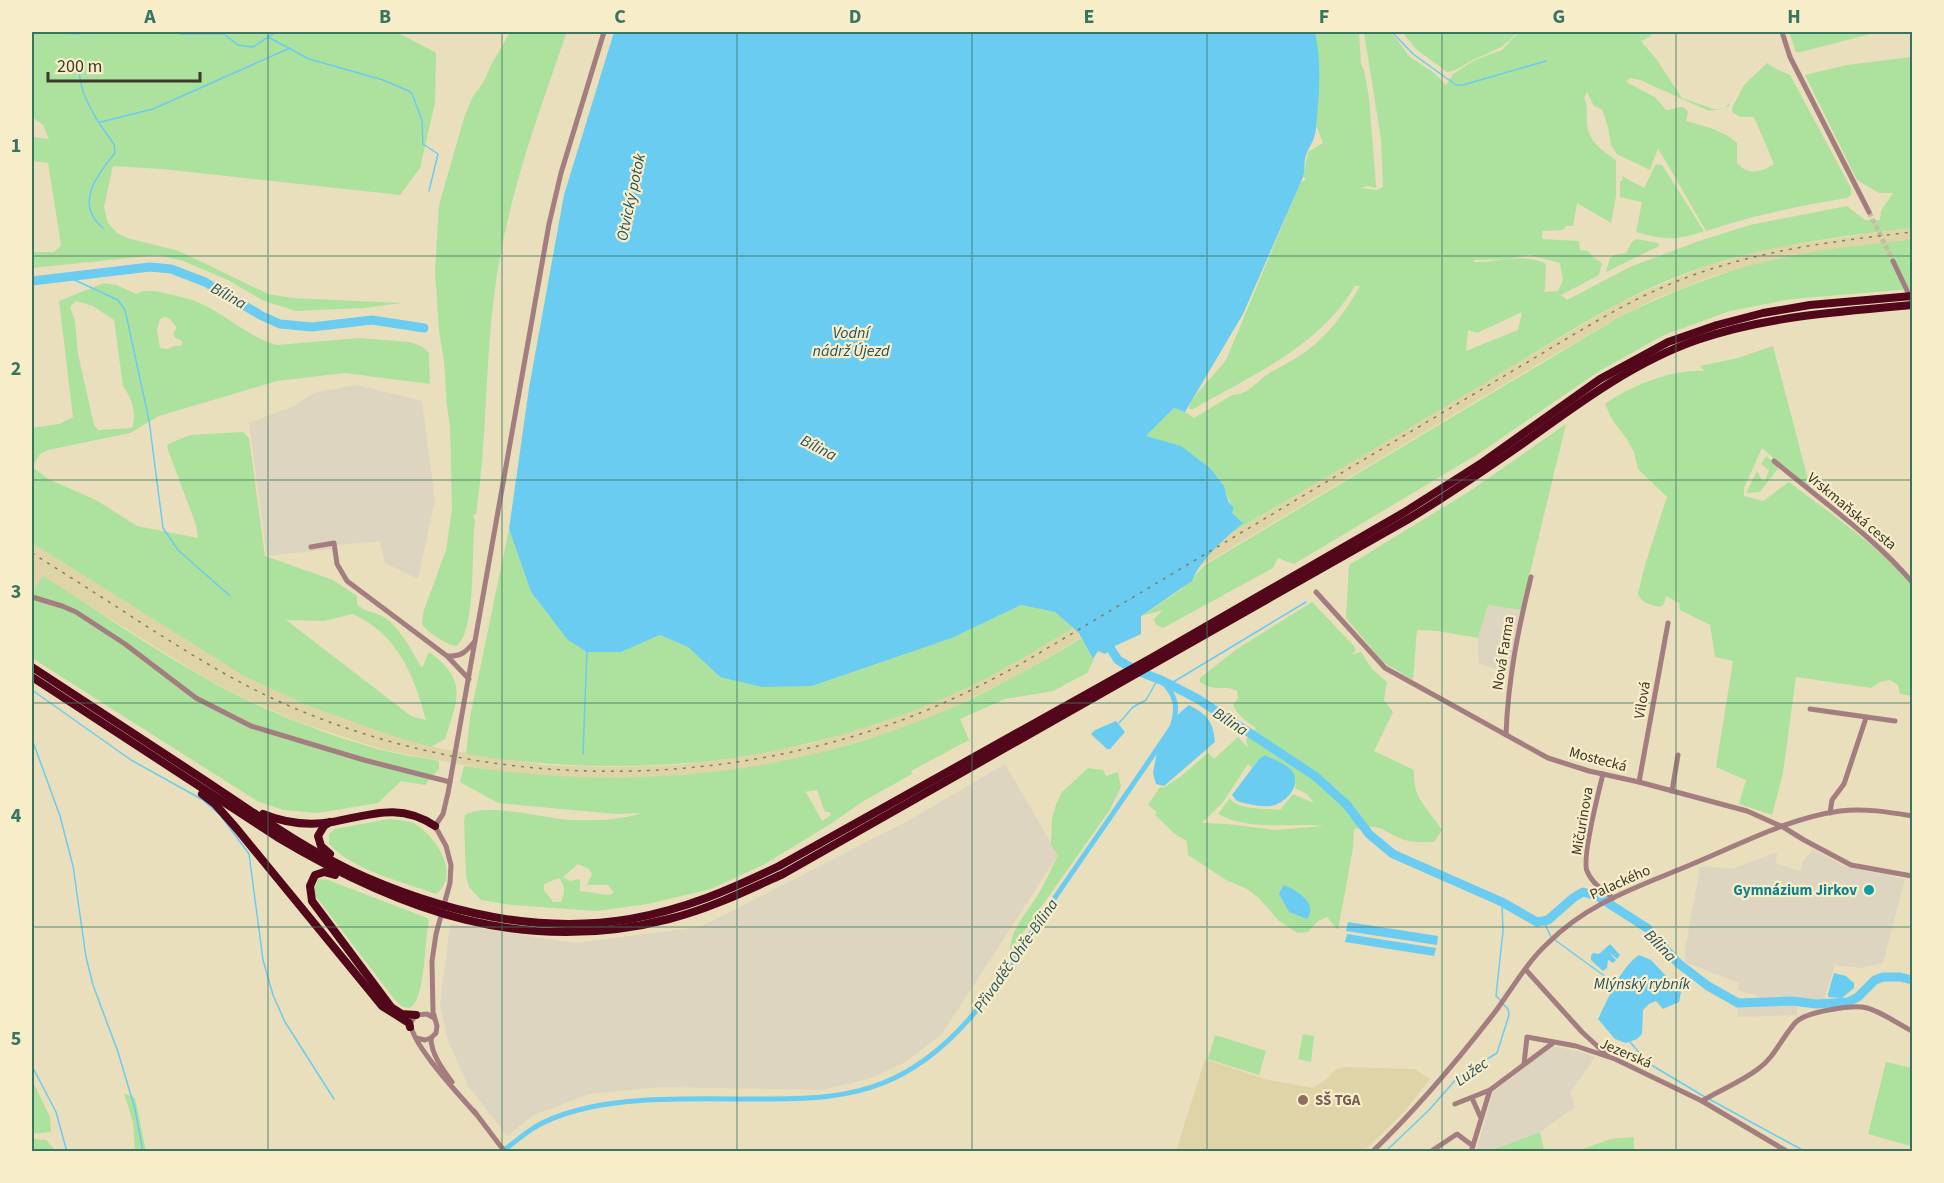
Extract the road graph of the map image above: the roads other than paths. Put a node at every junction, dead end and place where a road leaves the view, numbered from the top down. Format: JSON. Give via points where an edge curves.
{"nodes":[{"id":1,"x":604,"y":32,"type":"edge"},
{"id":2,"x":1782,"y":32,"type":"edge"},
{"id":3,"x":1869,"y":212,"type":"tunnel mouth"},
{"id":4,"x":1893,"y":261,"type":"tunnel mouth"},
{"id":5,"x":1912,"y":301,"type":"edge"},
{"id":6,"x":1774,"y":461,"type":"dead end"},
{"id":7,"x":311,"y":547,"type":"dead end"},
{"id":8,"x":1531,"y":577,"type":"dead end"},
{"id":9,"x":1912,"y":582,"type":"edge"},
{"id":10,"x":1316,"y":592,"type":"dead end"},
{"id":11,"x":32,"y":597,"type":"edge"},
{"id":12,"x":1668,"y":623,"type":"dead end"},
{"id":13,"x":477,"y":640,"type":"junction"},
{"id":14,"x":447,"y":656,"type":"junction"},
{"id":15,"x":32,"y":667,"type":"edge"},
{"id":16,"x":32,"y":677,"type":"edge"},
{"id":17,"x":469,"y":679,"type":"junction"},
{"id":18,"x":1810,"y":709,"type":"dead end"},
{"id":19,"x":1866,"y":718,"type":"junction"},
{"id":20,"x":1895,"y":721,"type":"dead end"},
{"id":21,"x":1506,"y":735,"type":"junction"},
{"id":22,"x":1678,"y":755,"type":"dead end"},
{"id":23,"x":168,"y":766,"type":"junction"},
{"id":24,"x":1603,"y":774,"type":"junction"},
{"id":25,"x":450,"y":782,"type":"junction"},
{"id":26,"x":1639,"y":782,"type":"junction"},
{"id":27,"x":1672,"y":791,"type":"junction"},
{"id":28,"x":245,"y":806,"type":"junction"},
{"id":29,"x":1830,"y":813,"type":"junction"},
{"id":30,"x":1912,"y":816,"type":"edge"},
{"id":31,"x":330,"y":822,"type":"junction"},
{"id":32,"x":435,"y":826,"type":"junction"},
{"id":33,"x":1783,"y":827,"type":"junction"},
{"id":34,"x":1912,"y":876,"type":"edge"},
{"id":35,"x":363,"y":880,"type":"junction"},
{"id":36,"x":1613,"y":898,"type":"junction"},
{"id":37,"x":1526,"y":970,"type":"junction"},
{"id":38,"x":431,"y":994,"type":"junction"},
{"id":39,"x":420,"y":1014,"type":"junction"},
{"id":40,"x":434,"y":1018,"type":"junction"},
{"id":41,"x":410,"y":1027,"type":"junction"},
{"id":42,"x":1912,"y":1031,"type":"edge"},
{"id":43,"x":1587,"y":1036,"type":"junction"},
{"id":44,"x":416,"y":1038,"type":"junction"},
{"id":45,"x":431,"y":1038,"type":"junction"},
{"id":46,"x":1553,"y":1043,"type":"junction"},
{"id":47,"x":1576,"y":1046,"type":"junction"},
{"id":48,"x":1609,"y":1057,"type":"junction"},
{"id":49,"x":1524,"y":1064,"type":"junction"},
{"id":50,"x":1490,"y":1090,"type":"junction"},
{"id":51,"x":1472,"y":1098,"type":"junction"},
{"id":52,"x":1702,"y":1101,"type":"junction"},
{"id":53,"x":1455,"y":1104,"type":"dead end"},
{"id":54,"x":476,"y":1113,"type":"junction"},
{"id":55,"x":1480,"y":1116,"type":"junction"},
{"id":56,"x":1472,"y":1149,"type":"edge"},
{"id":57,"x":505,"y":1152,"type":"edge"},
{"id":58,"x":1372,"y":1152,"type":"edge"},
{"id":59,"x":1430,"y":1152,"type":"edge"},
{"id":60,"x":1788,"y":1152,"type":"edge"}],
"edges":[{"from":1,"to":13,"type":"street","via":[[549,224]]},
{"from":2,"to":3,"type":"street","via":[[1790,57]]},
{"from":4,"to":5,"type":"street"},
{"from":5,"to":35,"type":"highway","via":[[1809,305],[1708,327],[1668,342],[1600,379],[1403,513],[1153,657],[779,866],[723,893],[629,919],[588,923],[520,921],[455,909]]},
{"from":5,"to":35,"type":"highway","via":[[1765,321],[1672,351],[1604,386],[1423,510],[783,874],[727,900],[629,927],[587,932],[519,930],[450,916],[394,898]]},
{"from":6,"to":9,"type":"street","name":"Vrskmaňská cesta","via":[[1873,543]]},
{"from":7,"to":14,"type":"street","via":[[334,543],[337,564],[347,581]]},
{"from":8,"to":21,"type":"street","name":"Nová Farma","via":[[1510,672]]},
{"from":10,"to":21,"type":"street","name":"Mostecká","via":[[1385,668]]},
{"from":11,"to":25,"type":"street","via":[[76,612],[196,698],[251,726]]},
{"from":12,"to":26,"type":"street","name":"Vilová"},
{"from":13,"to":14,"type":"street","via":[[464,654]]},
{"from":13,"to":17,"type":"street"},
{"from":14,"to":17,"type":"street"},
{"from":15,"to":28,"type":"highway"},
{"from":16,"to":23,"type":"highway"},
{"from":17,"to":25,"type":"street"},
{"from":18,"to":19,"type":"street"},
{"from":19,"to":20,"type":"street"},
{"from":19,"to":29,"type":"street"},
{"from":21,"to":24,"type":"street","name":"Mostecká","via":[[1548,758]]},
{"from":22,"to":27,"type":"street"},
{"from":23,"to":35,"type":"highway","via":[[318,862]]},
{"from":23,"to":41,"type":"highway","via":[[215,804],[382,1006]]},
{"from":24,"to":26,"type":"street","name":"Mostecká"},
{"from":24,"to":36,"type":"street","name":"Mičurinova","via":[[1586,868],[1595,884]]},
{"from":25,"to":32,"type":"street","via":[[443,814]]},
{"from":26,"to":27,"type":"street","name":"Mostecká"},
{"from":27,"to":33,"type":"street","name":"Mostecká","via":[[1747,811]]},
{"from":28,"to":31,"type":"highway","via":[[286,822]]},
{"from":28,"to":35,"type":"highway"},
{"from":29,"to":30,"type":"street","name":"Palackého","via":[[1863,810]]},
{"from":29,"to":33,"type":"street","name":"Palackého"},
{"from":31,"to":32,"type":"highway","via":[[376,812],[401,812],[424,818]]},
{"from":31,"to":35,"type":"highway","via":[[318,836],[321,846]]},
{"from":32,"to":38,"type":"street","via":[[451,865],[436,934]]},
{"from":33,"to":34,"type":"street","name":"Mostecká","via":[[1851,865]]},
{"from":33,"to":36,"type":"street","name":"Palackého"},
{"from":35,"to":39,"type":"highway","via":[[324,872],[315,875],[310,886],[312,901],[391,1007],[402,1014]]},
{"from":36,"to":37,"type":"street","name":"Palackého","via":[[1578,917],[1553,938]]},
{"from":37,"to":43,"type":"street"},
{"from":37,"to":58,"type":"street","name":"Palackého","via":[[1461,1056]]},
{"from":38,"to":39,"type":"street","via":[[428,1008]]},
{"from":38,"to":40,"type":"street"},
{"from":39,"to":40,"type":"street"},
{"from":39,"to":41,"type":"street"},
{"from":40,"to":45,"type":"street","via":[[437,1030]]},
{"from":41,"to":44,"type":"street"},
{"from":42,"to":52,"type":"street","via":[[1867,1008],[1835,1009],[1809,1016],[1797,1020],[1770,1059],[1758,1069]]},
{"from":43,"to":47,"type":"street"},
{"from":43,"to":48,"type":"street"},
{"from":44,"to":45,"type":"street"},
{"from":44,"to":54,"type":"street"},
{"from":45,"to":54,"type":"street","via":[[438,1062]]},
{"from":46,"to":47,"type":"street","name":"Jezerská"},
{"from":46,"to":49,"type":"street"},
{"from":46,"to":49,"type":"street","name":"Jezerská","via":[[1527,1037]]},
{"from":47,"to":48,"type":"street","name":"Jezerská"},
{"from":48,"to":52,"type":"street","name":"Jezerská"},
{"from":49,"to":50,"type":"street"},
{"from":50,"to":51,"type":"street"},
{"from":50,"to":55,"type":"street"},
{"from":51,"to":53,"type":"street"},
{"from":51,"to":55,"type":"street"},
{"from":52,"to":60,"type":"street","name":"Jezerská"},
{"from":54,"to":57,"type":"street"},
{"from":55,"to":56,"type":"street"},
{"from":56,"to":59,"type":"street","via":[[1457,1134]]}]}
